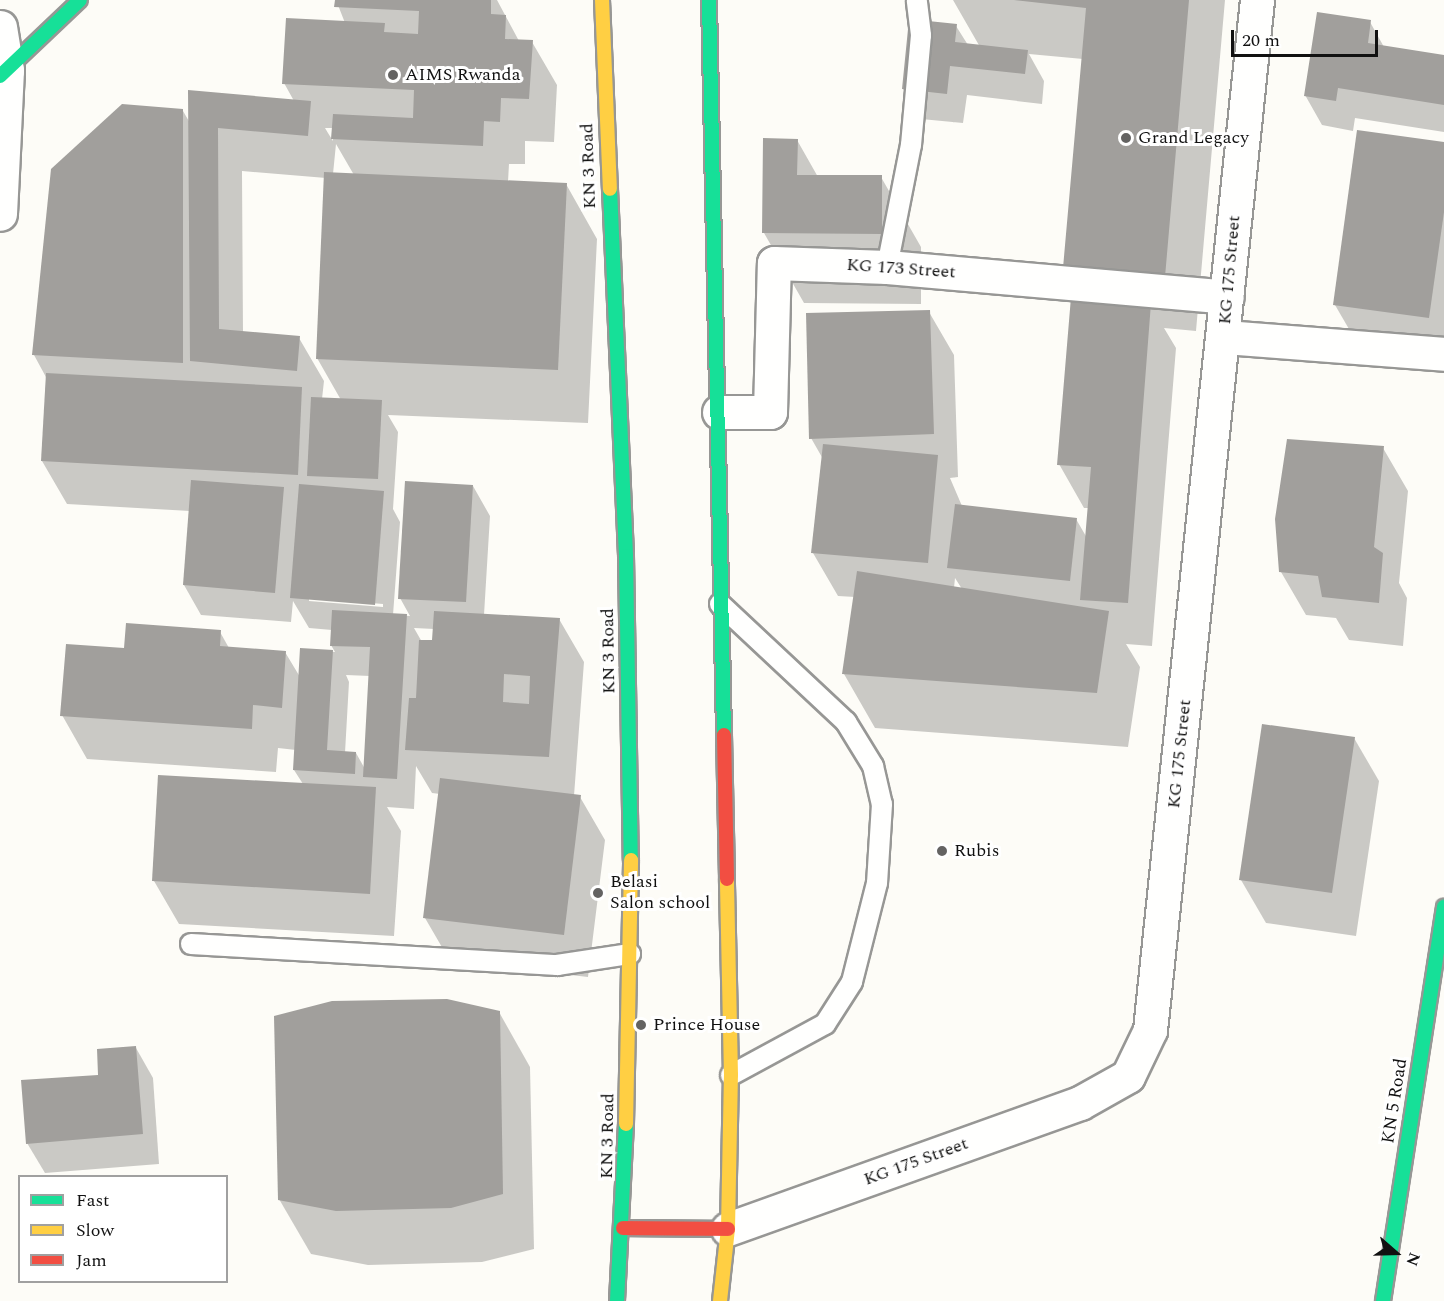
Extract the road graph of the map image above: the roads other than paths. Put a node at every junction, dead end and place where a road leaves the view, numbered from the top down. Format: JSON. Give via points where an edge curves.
{"nodes":[{"id":1,"x":80,"y":0,"type":"edge"},
{"id":2,"x":602,"y":0,"type":"edge"},
{"id":3,"x":709,"y":0,"type":"edge"},
{"id":4,"x":917,"y":0,"type":"edge"},
{"id":5,"x":1257,"y":0,"type":"edge"},
{"id":6,"x":0,"y":27,"type":"edge"},
{"id":7,"x":4,"y":73,"type":"edge"},
{"id":8,"x":0,"y":214,"type":"edge"},
{"id":9,"x":887,"y":267,"type":"junction"},
{"id":10,"x":1227,"y":297,"type":"junction"},
{"id":11,"x":1224,"y":337,"type":"junction"},
{"id":12,"x":1444,"y":354,"type":"edge"},
{"id":13,"x":719,"y":412,"type":"junction"},
{"id":14,"x":720,"y":604,"type":"junction"},
{"id":15,"x":1444,"y":907,"type":"edge"},
{"id":16,"x":191,"y":944,"type":"dead end"},
{"id":17,"x":630,"y":954,"type":"junction"},
{"id":18,"x":731,"y":1075,"type":"junction"},
{"id":19,"x":623,"y":1228,"type":"junction"},
{"id":20,"x":728,"y":1228,"type":"junction"},
{"id":21,"x":617,"y":1301,"type":"edge"},
{"id":22,"x":720,"y":1301,"type":"edge"},
{"id":23,"x":1383,"y":1301,"type":"edge"}],
"edges":[{"from":1,"to":7,"type":"main road"},
{"from":2,"to":17,"type":"main road","name":"KN 3 Road","via":[[626,556]]},
{"from":3,"to":13,"type":"main road"},
{"from":4,"to":9,"type":"lane","via":[[921,35],[911,146]]},
{"from":5,"to":10,"type":"street","name":"KG 175 Street"},
{"from":6,"to":7,"type":"street"},
{"from":7,"to":8,"type":"street"},
{"from":9,"to":10,"type":"street","name":"KG 173 Street"},
{"from":9,"to":13,"type":"street","name":"KG 173 Street","via":[[774,263],[770,412]]},
{"from":10,"to":11,"type":"street","name":"KG 175 Street"},
{"from":11,"to":12,"type":"street"},
{"from":11,"to":20,"type":"street","name":"KG 175 Street","via":[[1150,1030],[1128,1076],[1080,1103]]},
{"from":13,"to":14,"type":"main road"},
{"from":14,"to":18,"type":"main road"},
{"from":14,"to":18,"type":"lane","via":[[846,722],[873,766],[882,804],[877,883],[852,982],[825,1024]]},
{"from":15,"to":23,"type":"main road","name":"KN 5 Road"},
{"from":16,"to":17,"type":"lane","via":[[557,965]]},
{"from":17,"to":19,"type":"main road","name":"KN 3 Road"},
{"from":18,"to":20,"type":"main road"},
{"from":19,"to":20,"type":"main road"},
{"from":19,"to":21,"type":"main road","name":"KN 3 Road"},
{"from":20,"to":22,"type":"main road"}]}
